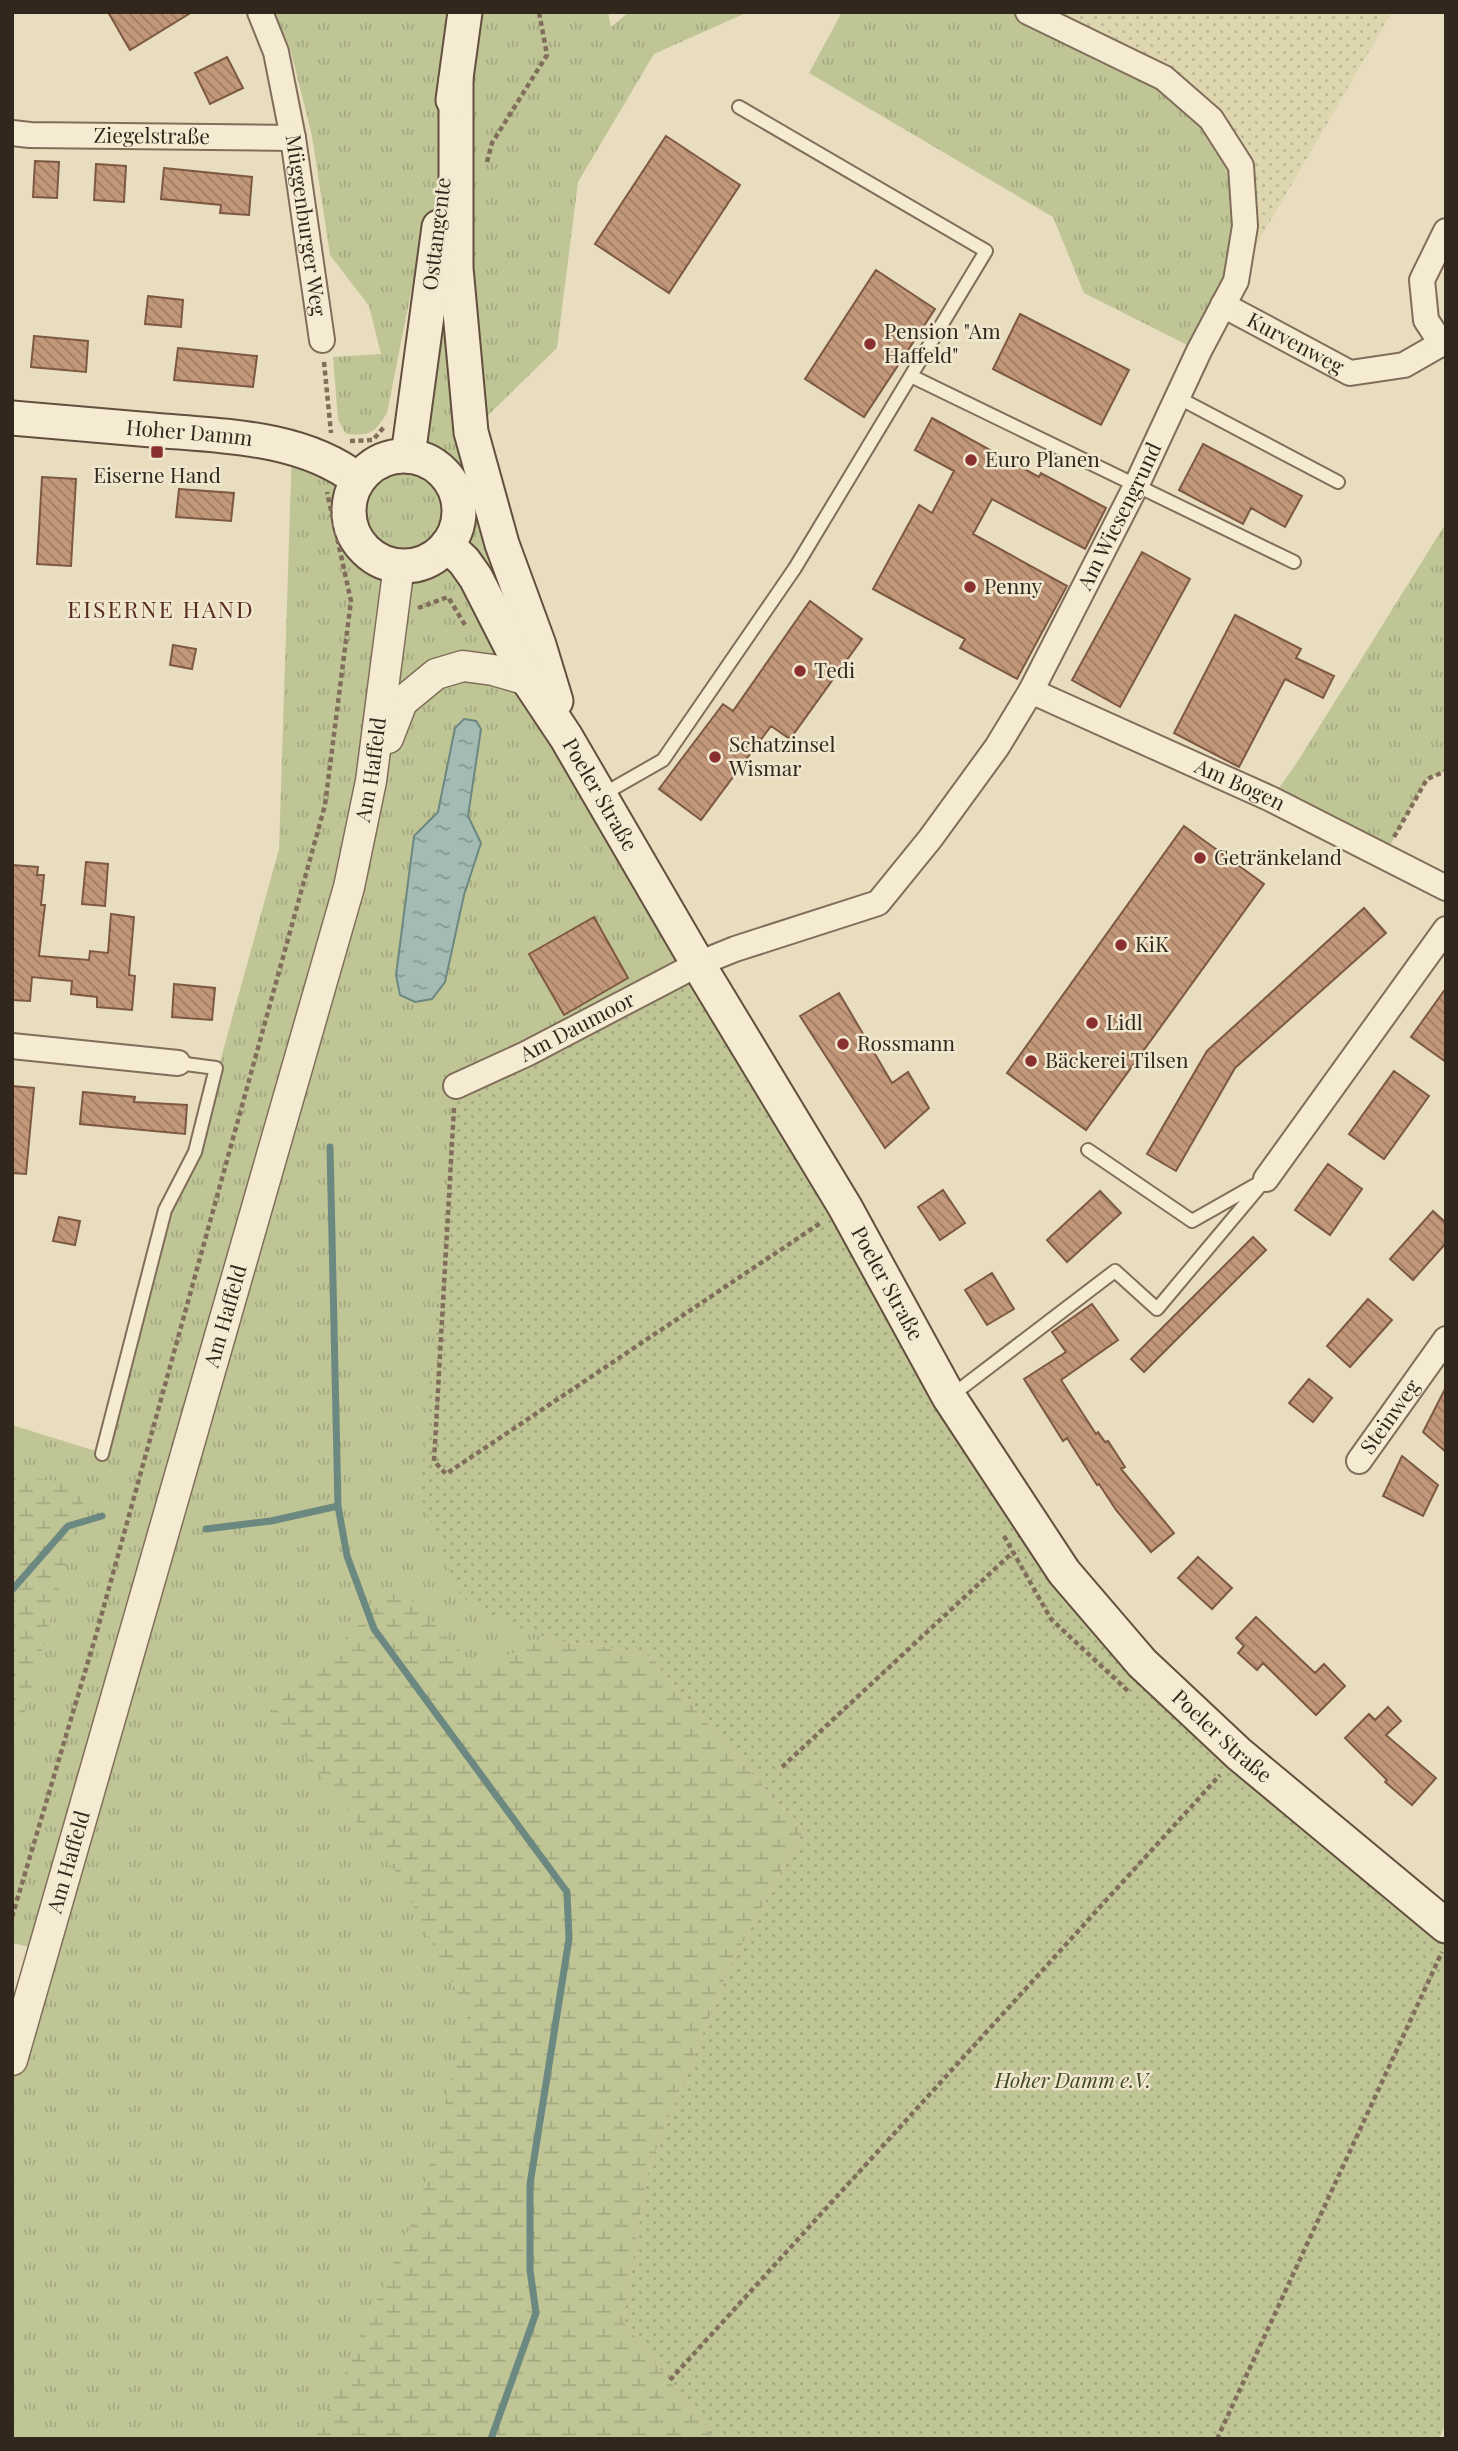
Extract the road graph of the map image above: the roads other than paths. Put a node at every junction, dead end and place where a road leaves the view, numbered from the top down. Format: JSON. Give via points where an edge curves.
{"nodes":[{"id":1,"x":260,"y":12,"type":"edge"},
{"id":2,"x":465,"y":12,"type":"edge"},
{"id":3,"x":1028,"y":12,"type":"edge"},
{"id":4,"x":456,"y":80,"type":"junction"},
{"id":5,"x":739,"y":107,"type":"dead end"},
{"id":6,"x":12,"y":133,"type":"edge"},
{"id":7,"x":293,"y":138,"type":"junction"},
{"id":8,"x":1446,"y":231,"type":"edge"},
{"id":9,"x":1223,"y":305,"type":"junction"},
{"id":10,"x":322,"y":340,"type":"road end"},
{"id":11,"x":1443,"y":342,"type":"edge"},
{"id":12,"x":911,"y":376,"type":"junction"},
{"id":13,"x":1177,"y":397,"type":"junction"},
{"id":14,"x":12,"y":418,"type":"edge"},
{"id":15,"x":408,"y":456,"type":"junction"},
{"id":16,"x":358,"y":480,"type":"junction"},
{"id":17,"x":1338,"y":482,"type":"dead end"},
{"id":18,"x":1137,"y":484,"type":"junction"},
{"id":19,"x":447,"y":545,"type":"junction"},
{"id":20,"x":1294,"y":562,"type":"dead end"},
{"id":21,"x":399,"y":565,"type":"junction"},
{"id":22,"x":528,"y":680,"type":"junction"},
{"id":23,"x":1031,"y":691,"type":"junction"},
{"id":24,"x":566,"y":737,"type":"junction"},
{"id":25,"x":371,"y":781,"type":"junction"},
{"id":26,"x":600,"y":796,"type":"junction"},
{"id":27,"x":1446,"y":888,"type":"edge"},
{"id":28,"x":1446,"y":929,"type":"edge"},
{"id":29,"x":698,"y":964,"type":"junction"},
{"id":30,"x":12,"y":1046,"type":"edge"},
{"id":31,"x":178,"y":1063,"type":"joint"},
{"id":32,"x":456,"y":1086,"type":"road end"},
{"id":33,"x":1088,"y":1150,"type":"dead end"},
{"id":34,"x":1266,"y":1179,"type":"junction"},
{"id":35,"x":1446,"y":1339,"type":"edge"},
{"id":36,"x":949,"y":1397,"type":"junction"},
{"id":37,"x":102,"y":1454,"type":"dead end"},
{"id":38,"x":1359,"y":1461,"type":"dead end"},
{"id":39,"x":1446,"y":1926,"type":"edge"},
{"id":40,"x":12,"y":2060,"type":"edge"}],
"edges":[{"from":1,"to":7,"type":"street","name":"Müggenburger Weg","via":[[276,52]]},
{"from":2,"to":4,"type":"main road","name":"Osttangente"},
{"from":3,"to":9,"type":"street","name":"Am Wiesengrund","via":[[1164,78],[1211,119],[1241,166],[1245,214],[1236,281]]},
{"from":4,"to":15,"type":"main road","name":"Osttangente"},
{"from":4,"to":24,"type":"main road","via":[[456,268],[471,432],[502,544]]},
{"from":5,"to":12,"type":"lane","via":[[986,251]]},
{"from":6,"to":7,"type":"street","name":"Ziegelstraße"},
{"from":7,"to":10,"type":"street","name":"Müggenburger Weg"},
{"from":8,"to":11,"type":"street","via":[[1422,280],[1426,320]]},
{"from":9,"to":11,"type":"street","name":"Kurvenweg","via":[[1350,373],[1404,365]]},
{"from":9,"to":13,"type":"street","name":"Am Wiesengrund"},
{"from":12,"to":18,"type":"lane"},
{"from":12,"to":26,"type":"lane","via":[[794,568],[663,760]]},
{"from":13,"to":17,"type":"lane"},
{"from":13,"to":18,"type":"street","name":"Am Wiesengrund"},
{"from":14,"to":16,"type":"main road","name":"Hoher Damm","via":[[226,436],[292,448],[332,463]]},
{"from":15,"to":16,"type":"main road","via":[[386,458]]},
{"from":15,"to":19,"type":"main road","via":[[438,467],[458,497],[455,533]]},
{"from":16,"to":21,"type":"main road","via":[[349,515],[353,533],[377,559]]},
{"from":18,"to":20,"type":"lane"},
{"from":18,"to":23,"type":"street","name":"Am Wiesengrund"},
{"from":19,"to":21,"type":"main road","via":[[430,559],[413,566]]},
{"from":19,"to":22,"type":"main road","name":"Poeler Straße","via":[[476,578]]},
{"from":21,"to":25,"type":"street","name":"Am Haffeld"},
{"from":22,"to":24,"type":"main road","name":"Poeler Straße"},
{"from":22,"to":25,"type":"street","via":[[463,666],[436,674],[402,702]]},
{"from":23,"to":27,"type":"street","name":"Am Bogen","via":[[1271,799]]},
{"from":23,"to":29,"type":"street","name":"Am Wiesengrund","via":[[998,747],[878,903]]},
{"from":24,"to":26,"type":"main road","name":"Poeler Straße"},
{"from":25,"to":40,"type":"street","name":"Am Haffeld","via":[[349,887]]},
{"from":26,"to":29,"type":"main road","name":"Poeler Straße"},
{"from":28,"to":34,"type":"street"},
{"from":29,"to":32,"type":"street","name":"Am Daumoor","via":[[526,1055]]},
{"from":29,"to":36,"type":"main road","name":"Poeler Straße","via":[[845,1207]]},
{"from":30,"to":31,"type":"street"},
{"from":31,"to":37,"type":"lane","via":[[216,1069],[195,1152],[165,1210]]},
{"from":33,"to":34,"type":"lane","via":[[1192,1221]]},
{"from":34,"to":36,"type":"lane","via":[[1157,1309],[1115,1271]]},
{"from":35,"to":38,"type":"street","name":"Steinweg"},
{"from":36,"to":39,"type":"main road","name":"Poeler Straße","via":[[1064,1572],[1142,1662],[1239,1754]]}]}
